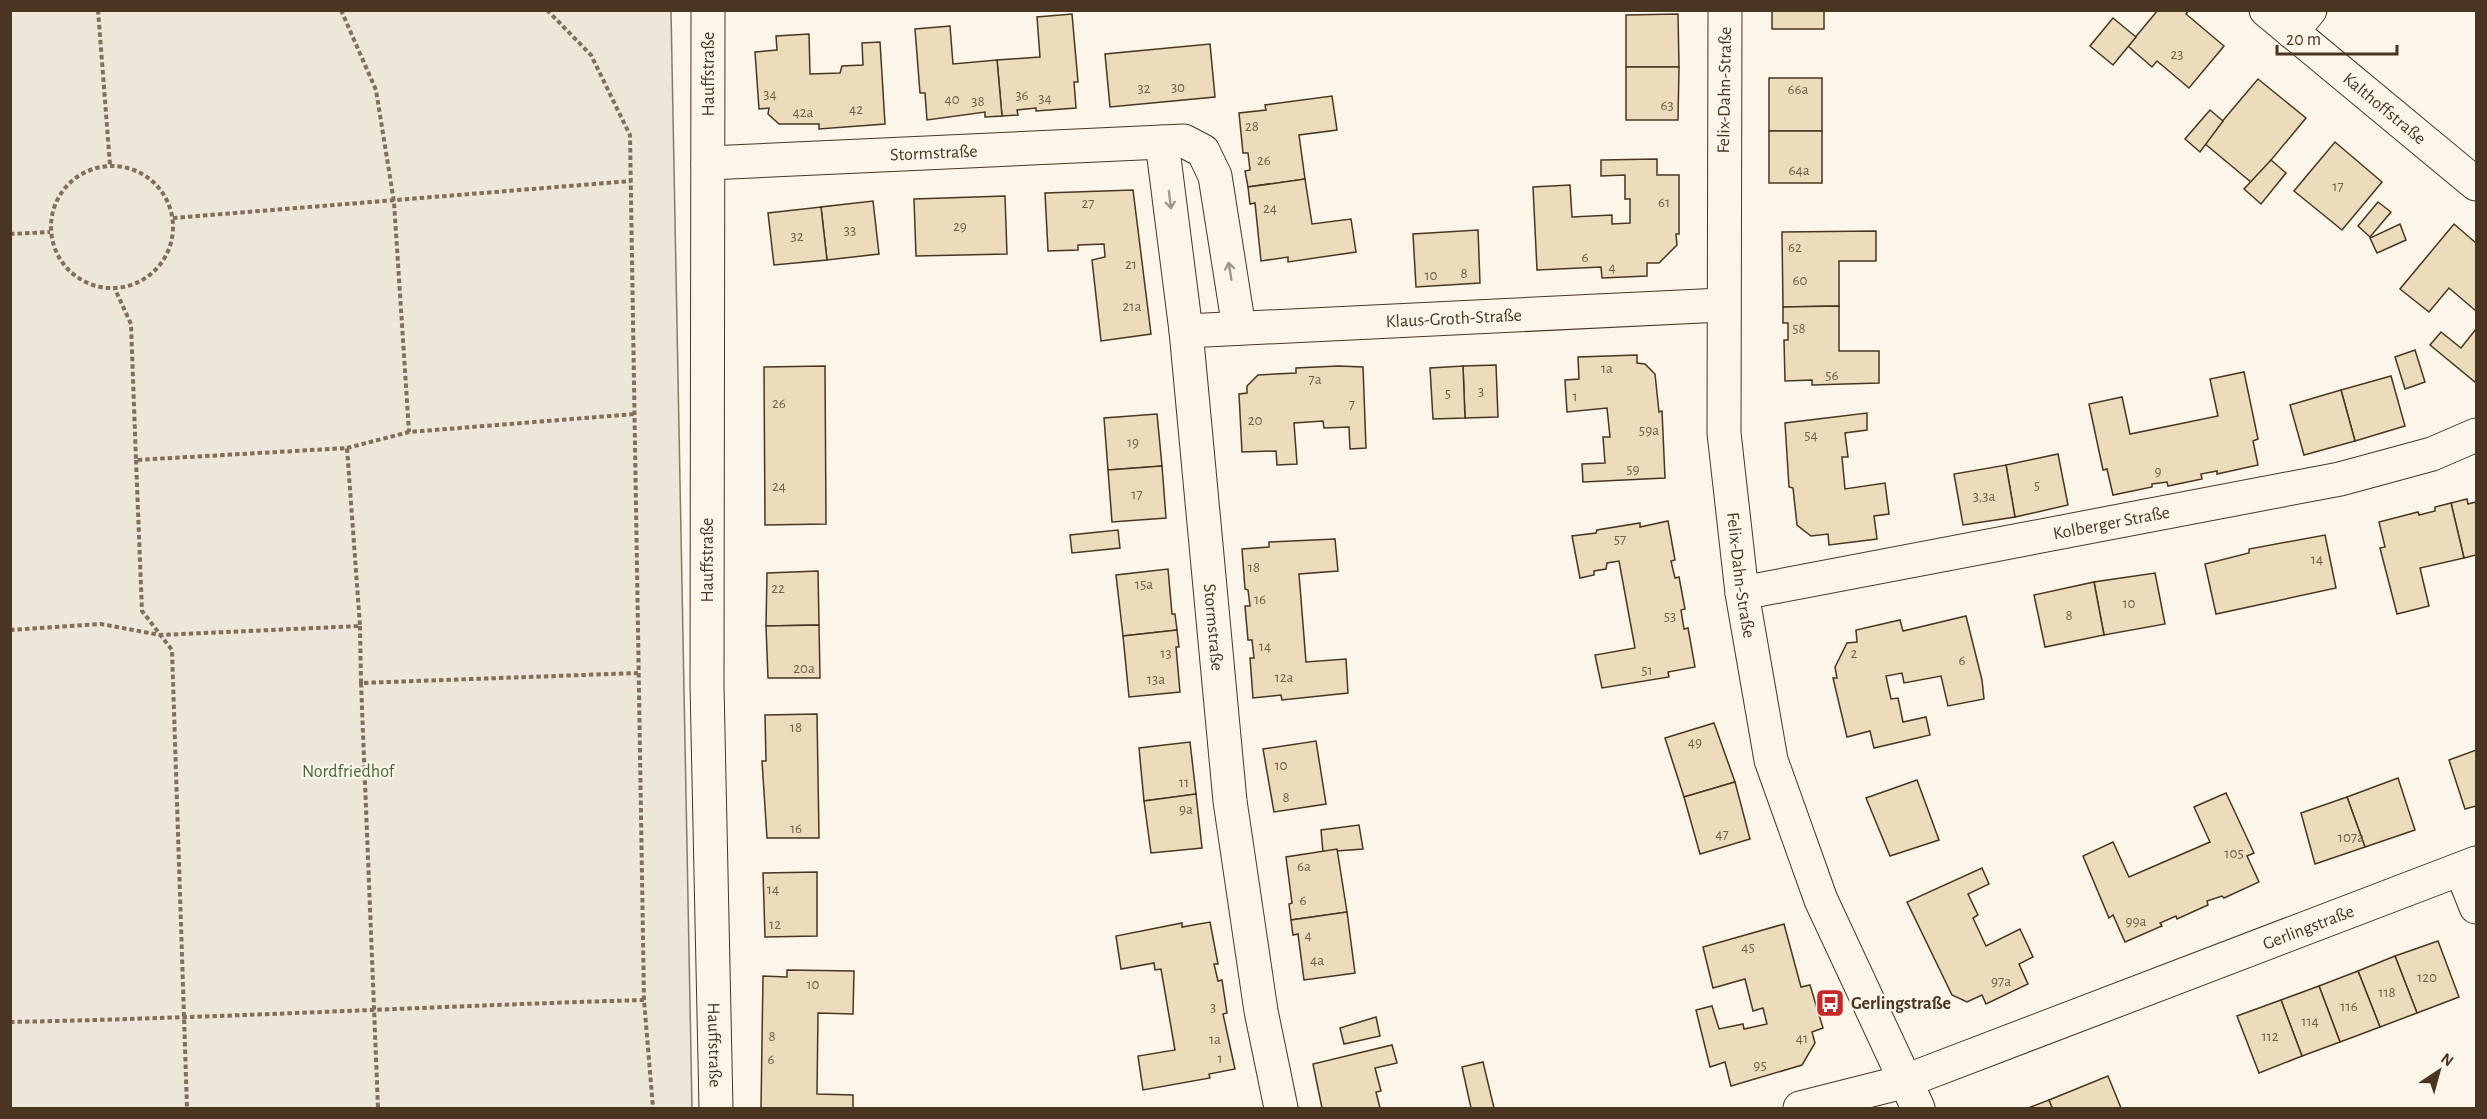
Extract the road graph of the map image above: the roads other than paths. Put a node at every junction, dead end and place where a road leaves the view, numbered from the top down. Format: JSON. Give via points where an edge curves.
{"nodes":[{"id":1,"x":708,"y":10,"type":"edge"},
{"id":2,"x":1725,"y":10,"type":"edge"},
{"id":3,"x":2266,"y":10,"type":"edge"},
{"id":4,"x":2301,"y":21,"type":"edge"},
{"id":5,"x":1162,"y":142,"type":"junction"},
{"id":6,"x":708,"y":163,"type":"junction"},
{"id":7,"x":2476,"y":184,"type":"edge"},
{"id":8,"x":1722,"y":305,"type":"junction"},
{"id":9,"x":1239,"y":328,"type":"junction"},
{"id":10,"x":1186,"y":331,"type":"junction"},
{"id":11,"x":2476,"y":435,"type":"edge"},
{"id":12,"x":1742,"y":593,"type":"junction"},
{"id":13,"x":2469,"y":866,"type":"edge"},
{"id":14,"x":2476,"y":907,"type":"edge"},
{"id":15,"x":1911,"y":1095,"type":"edge"},
{"id":16,"x":716,"y":1108,"type":"edge"},
{"id":17,"x":1281,"y":1108,"type":"edge"},
{"id":18,"x":1800,"y":1108,"type":"edge"}],
"edges":[{"from":1,"to":6,"type":"street","name":"Hauffstraße"},
{"from":2,"to":8,"type":"street","name":"Felix-Dahn-Straße"},
{"from":3,"to":4,"type":"street","name":"Kalthoffstraße"},
{"from":4,"to":7,"type":"street","name":"Kalthoffstraße"},
{"from":5,"to":6,"type":"street","name":"Stormstraße"},
{"from":9,"to":5,"type":"street","name":"Stormstraße","one_way":true,"via":[[1215,176],[1203,151],[1184,141]]},
{"from":5,"to":10,"type":"street","name":"Stormstraße","one_way":true},
{"from":6,"to":16,"type":"street","name":"Hauffstraße","via":[[707,686]]},
{"from":8,"to":9,"type":"street","name":"Klaus-Groth-Straße"},
{"from":8,"to":12,"type":"street","name":"Felix-Dahn-Straße","via":[[1724,433]]},
{"from":9,"to":10,"type":"street","name":"Klaus-Groth-Straße"},
{"from":10,"to":17,"type":"street","name":"Stormstraße","via":[[1230,801],[1261,1011]]},
{"from":11,"to":12,"type":"street","name":"Kolberger Straße","via":[[2432,454],[2340,479]]},
{"from":12,"to":15,"type":"street","name":"Felix-Dahn-Straße","via":[[1771,760],[1821,900]]},
{"from":13,"to":14,"type":"street"},
{"from":13,"to":15,"type":"street","name":"Gerlingstraße"},
{"from":15,"to":18,"type":"street","name":"Gerlingstraße"}]}
